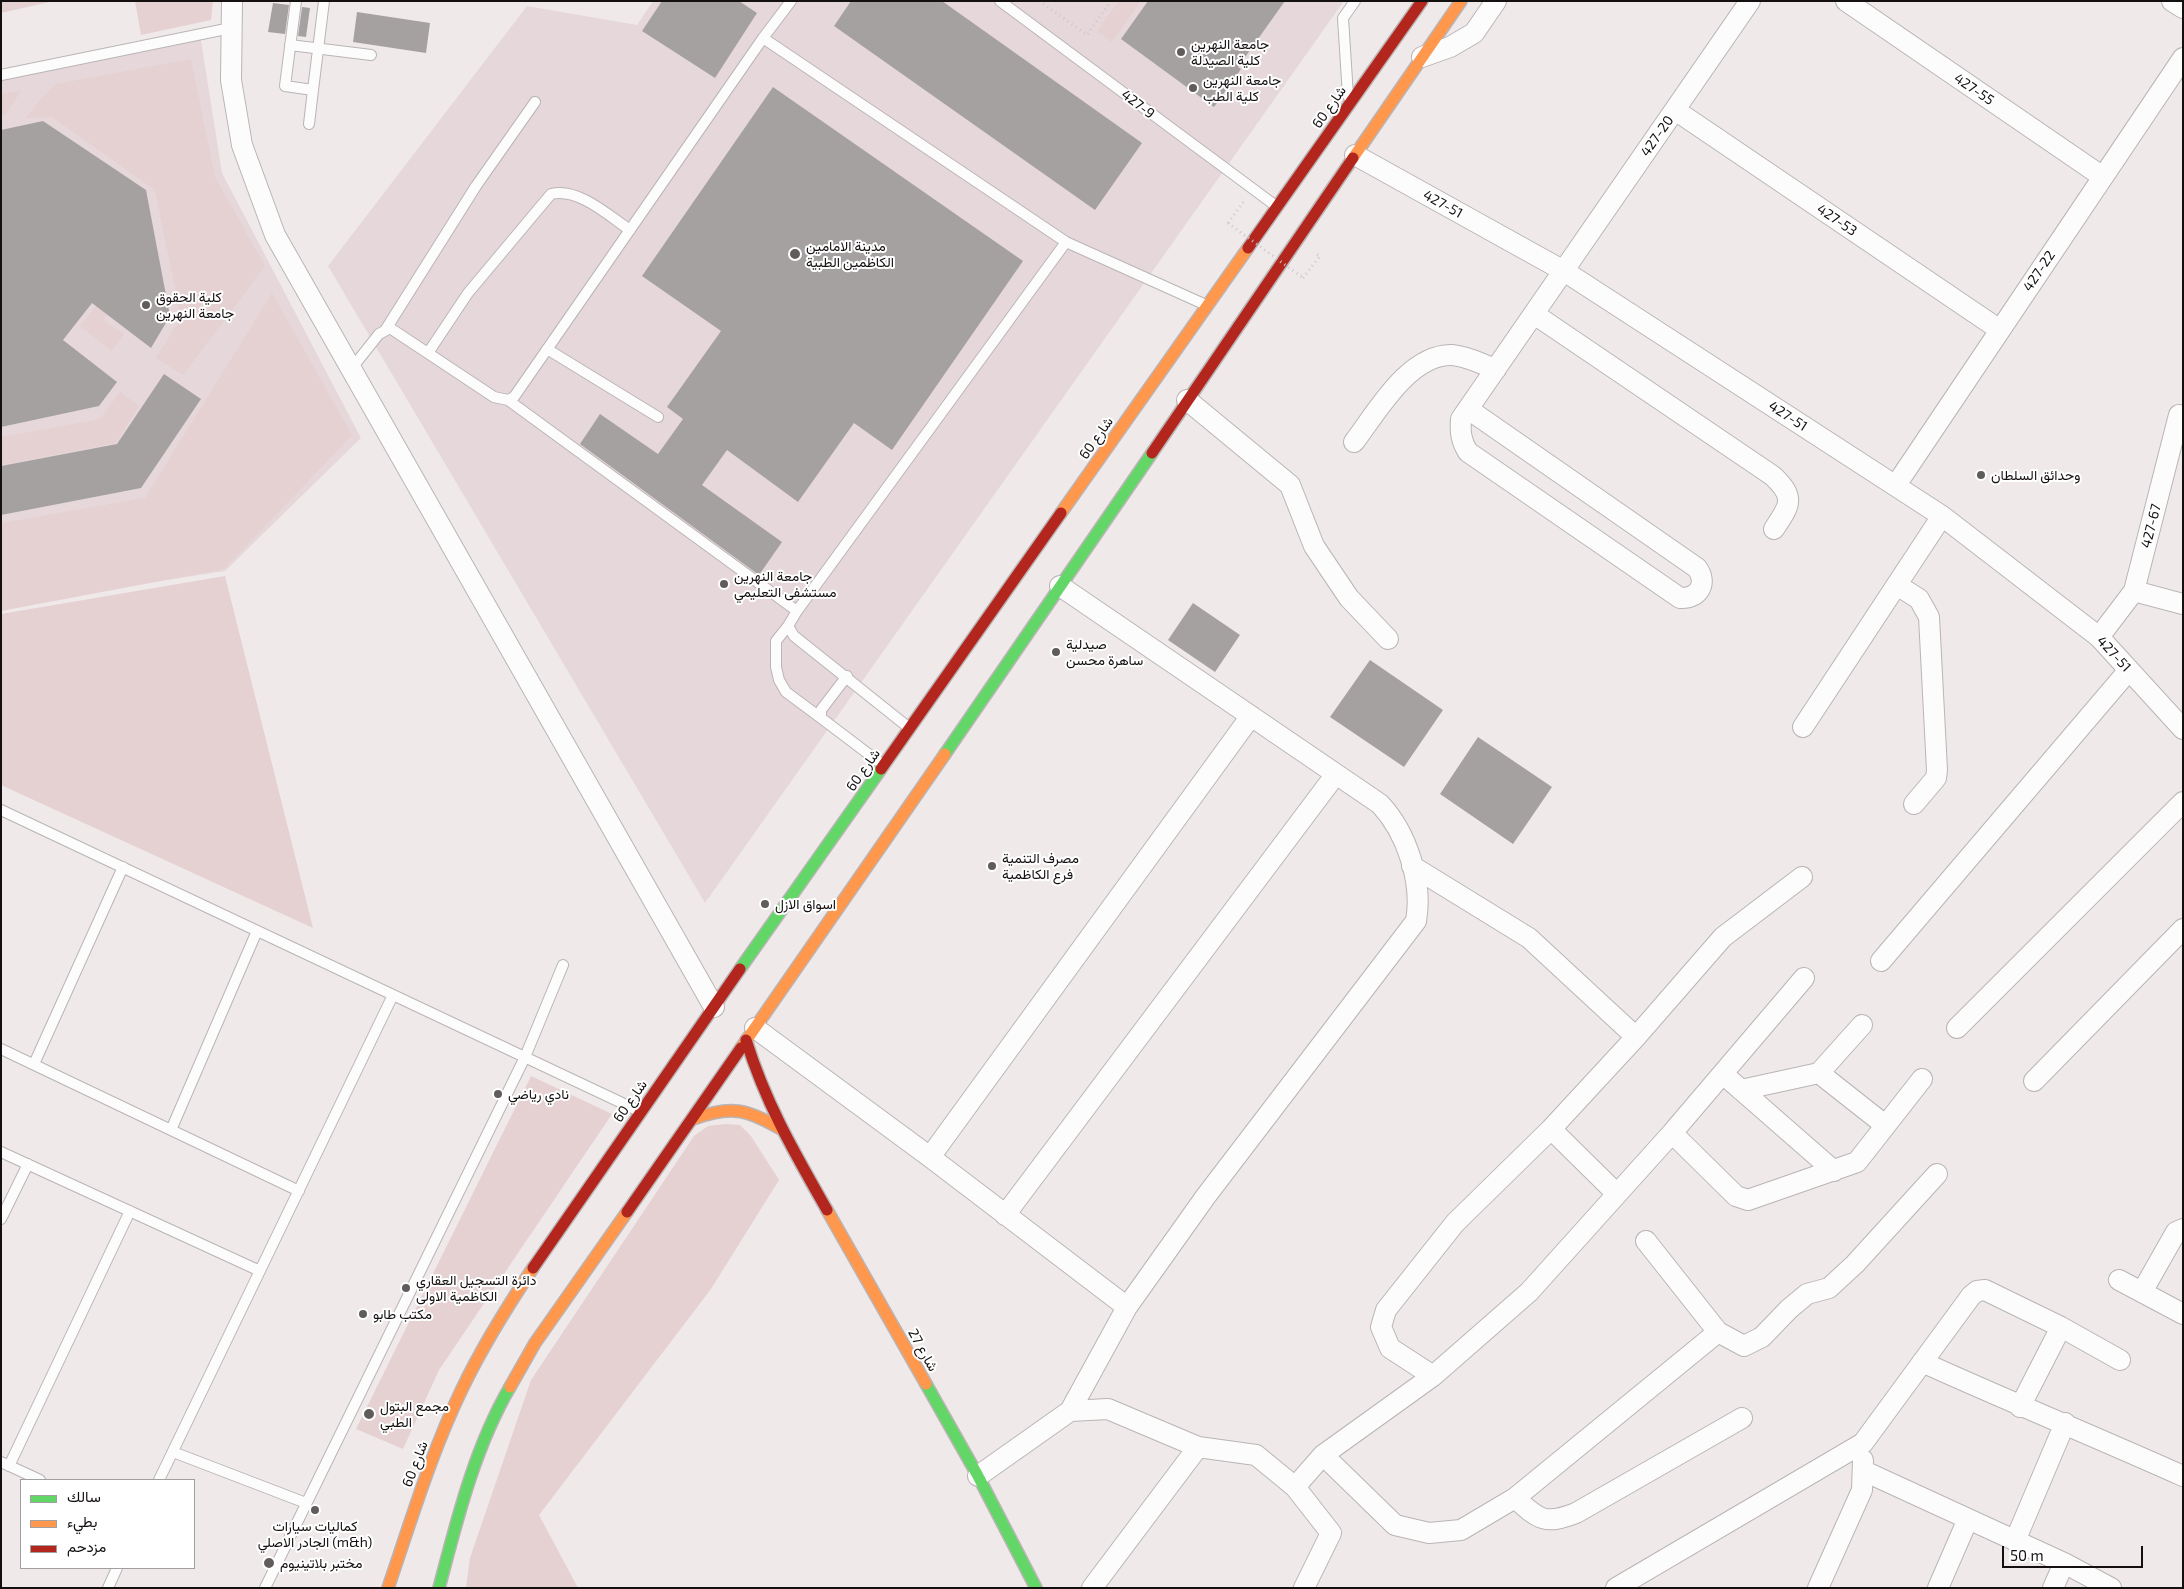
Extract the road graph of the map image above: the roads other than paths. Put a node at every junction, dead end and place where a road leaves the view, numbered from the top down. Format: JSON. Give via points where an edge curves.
{"nodes":[{"id":1,"x":232,"y":1,"type":"edge"},
{"id":2,"x":296,"y":1,"type":"edge"},
{"id":3,"x":324,"y":1,"type":"edge"},
{"id":4,"x":791,"y":1,"type":"edge"},
{"id":5,"x":1000,"y":1,"type":"edge"},
{"id":6,"x":1356,"y":1,"type":"edge"},
{"id":7,"x":1422,"y":1,"type":"edge"},
{"id":8,"x":1461,"y":1,"type":"edge"},
{"id":9,"x":1496,"y":1,"type":"edge"},
{"id":10,"x":1750,"y":1,"type":"edge"},
{"id":11,"x":1846,"y":1,"type":"edge"},
{"id":12,"x":2172,"y":1,"type":"edge"},
{"id":13,"x":2183,"y":8,"type":"edge"},
{"id":14,"x":231,"y":28,"type":"junction"},
{"id":15,"x":763,"y":38,"type":"junction"},
{"id":16,"x":290,"y":45,"type":"junction"},
{"id":17,"x":318,"y":48,"type":"junction"},
{"id":18,"x":371,"y":55,"type":"dead end"},
{"id":19,"x":1422,"y":57,"type":"junction"},
{"id":20,"x":2183,"y":58,"type":"edge"},
{"id":21,"x":1,"y":75,"type":"edge"},
{"id":22,"x":313,"y":90,"type":"junction"},
{"id":23,"x":534,"y":102,"type":"dead end"},
{"id":24,"x":1348,"y":106,"type":"junction"},
{"id":25,"x":1675,"y":110,"type":"junction"},
{"id":26,"x":309,"y":124,"type":"dead end"},
{"id":27,"x":1354,"y":155,"type":"junction"},
{"id":28,"x":2103,"y":177,"type":"junction"},
{"id":29,"x":1277,"y":207,"type":"junction"},
{"id":30,"x":630,"y":230,"type":"junction"},
{"id":31,"x":1066,"y":242,"type":"junction"},
{"id":32,"x":1564,"y":271,"type":"junction"},
{"id":33,"x":1208,"y":306,"type":"junction"},
{"id":34,"x":1534,"y":314,"type":"junction"},
{"id":35,"x":386,"y":329,"type":"junction"},
{"id":36,"x":2000,"y":330,"type":"junction"},
{"id":37,"x":547,"y":349,"type":"junction"},
{"id":38,"x":428,"y":352,"type":"junction"},
{"id":39,"x":352,"y":368,"type":"junction"},
{"id":40,"x":1496,"y":370,"type":"junction"},
{"id":41,"x":508,"y":400,"type":"junction"},
{"id":42,"x":1187,"y":400,"type":"junction"},
{"id":43,"x":1468,"y":410,"type":"junction"},
{"id":44,"x":658,"y":416,"type":"dead end"},
{"id":45,"x":2183,"y":416,"type":"edge"},
{"id":46,"x":1354,"y":442,"type":"dead end"},
{"id":47,"x":1896,"y":485,"type":"junction"},
{"id":48,"x":1942,"y":516,"type":"junction"},
{"id":49,"x":1774,"y":529,"type":"dead end"},
{"id":50,"x":1897,"y":584,"type":"junction"},
{"id":51,"x":1060,"y":586,"type":"junction"},
{"id":52,"x":2134,"y":591,"type":"junction"},
{"id":53,"x":2183,"y":604,"type":"edge"},
{"id":54,"x":797,"y":611,"type":"junction"},
{"id":55,"x":788,"y":626,"type":"junction"},
{"id":56,"x":2099,"y":637,"type":"junction"},
{"id":57,"x":1388,"y":639,"type":"dead end"},
{"id":58,"x":2129,"y":670,"type":"junction"},
{"id":59,"x":846,"y":676,"type":"junction"},
{"id":60,"x":1251,"y":716,"type":"junction"},
{"id":61,"x":821,"y":718,"type":"junction"},
{"id":62,"x":1803,"y":727,"type":"dead end"},
{"id":63,"x":910,"y":729,"type":"junction"},
{"id":64,"x":2183,"y":729,"type":"edge"},
{"id":65,"x":884,"y":766,"type":"junction"},
{"id":66,"x":1336,"y":774,"type":"junction"},
{"id":67,"x":2183,"y":802,"type":"edge"},
{"id":68,"x":1914,"y":804,"type":"dead end"},
{"id":69,"x":1,"y":810,"type":"edge"},
{"id":70,"x":1412,"y":866,"type":"junction"},
{"id":71,"x":123,"y":867,"type":"junction"},
{"id":72,"x":1802,"y":877,"type":"dead end"},
{"id":73,"x":2183,"y":929,"type":"edge"},
{"id":74,"x":257,"y":931,"type":"junction"},
{"id":75,"x":1882,"y":962,"type":"dead end"},
{"id":76,"x":563,"y":965,"type":"dead end"},
{"id":77,"x":1804,"y":978,"type":"dead end"},
{"id":78,"x":393,"y":995,"type":"junction"},
{"id":79,"x":714,"y":1007,"type":"junction"},
{"id":80,"x":1862,"y":1025,"type":"dead end"},
{"id":81,"x":1957,"y":1028,"type":"dead end"},
{"id":82,"x":750,"y":1034,"type":"junction"},
{"id":83,"x":1636,"y":1037,"type":"junction"},
{"id":84,"x":1,"y":1049,"type":"edge"},
{"id":85,"x":525,"y":1057,"type":"junction"},
{"id":86,"x":34,"y":1064,"type":"junction"},
{"id":87,"x":1723,"y":1074,"type":"junction"},
{"id":88,"x":1818,"y":1074,"type":"junction"},
{"id":89,"x":1922,"y":1079,"type":"dead end"},
{"id":90,"x":2034,"y":1080,"type":"dead end"},
{"id":91,"x":1742,"y":1090,"type":"junction"},
{"id":92,"x":640,"y":1111,"type":"junction"},
{"id":93,"x":693,"y":1118,"type":"junction"},
{"id":94,"x":1885,"y":1126,"type":"junction"},
{"id":95,"x":781,"y":1129,"type":"junction"},
{"id":96,"x":1550,"y":1129,"type":"junction"},
{"id":97,"x":172,"y":1130,"type":"junction"},
{"id":98,"x":1672,"y":1133,"type":"junction"},
{"id":99,"x":1,"y":1152,"type":"edge"},
{"id":100,"x":930,"y":1157,"type":"junction"},
{"id":101,"x":28,"y":1164,"type":"junction"},
{"id":102,"x":1834,"y":1171,"type":"junction"},
{"id":103,"x":1937,"y":1174,"type":"dead end"},
{"id":104,"x":299,"y":1191,"type":"junction"},
{"id":105,"x":1617,"y":1194,"type":"junction"},
{"id":106,"x":130,"y":1211,"type":"junction"},
{"id":107,"x":1004,"y":1215,"type":"junction"},
{"id":108,"x":1,"y":1219,"type":"edge"},
{"id":109,"x":2183,"y":1229,"type":"edge"},
{"id":110,"x":1646,"y":1241,"type":"dead end"},
{"id":111,"x":260,"y":1271,"type":"junction"},
{"id":112,"x":2119,"y":1280,"type":"dead end"},
{"id":113,"x":2142,"y":1292,"type":"junction"},
{"id":114,"x":1127,"y":1307,"type":"junction"},
{"id":115,"x":2183,"y":1314,"type":"edge"},
{"id":116,"x":2061,"y":1327,"type":"junction"},
{"id":117,"x":1718,"y":1332,"type":"junction"},
{"id":118,"x":2120,"y":1360,"type":"dead end"},
{"id":119,"x":1922,"y":1362,"type":"junction"},
{"id":120,"x":1433,"y":1376,"type":"junction"},
{"id":121,"x":2020,"y":1407,"type":"junction"},
{"id":122,"x":1070,"y":1411,"type":"junction"},
{"id":123,"x":1742,"y":1418,"type":"dead end"},
{"id":124,"x":2065,"y":1423,"type":"junction"},
{"id":125,"x":1863,"y":1443,"type":"junction"},
{"id":126,"x":1198,"y":1447,"type":"junction"},
{"id":127,"x":173,"y":1452,"type":"junction"},
{"id":128,"x":1323,"y":1455,"type":"junction"},
{"id":129,"x":5,"y":1464,"type":"edge"},
{"id":130,"x":1864,"y":1471,"type":"junction"},
{"id":131,"x":978,"y":1476,"type":"junction"},
{"id":132,"x":2183,"y":1476,"type":"edge"},
{"id":133,"x":38,"y":1479,"type":"edge"},
{"id":134,"x":160,"y":1479,"type":"edge"},
{"id":135,"x":1295,"y":1487,"type":"junction"},
{"id":136,"x":1516,"y":1498,"type":"junction"},
{"id":137,"x":306,"y":1503,"type":"junction"},
{"id":138,"x":1968,"y":1519,"type":"junction"},
{"id":139,"x":2015,"y":1541,"type":"junction"},
{"id":140,"x":2064,"y":1563,"type":"junction"},
{"id":141,"x":117,"y":1569,"type":"edge"},
{"id":142,"x":108,"y":1588,"type":"edge"},
{"id":143,"x":265,"y":1588,"type":"edge"},
{"id":144,"x":388,"y":1588,"type":"edge"},
{"id":145,"x":439,"y":1588,"type":"edge"},
{"id":146,"x":1036,"y":1588,"type":"edge"},
{"id":147,"x":1092,"y":1588,"type":"edge"},
{"id":148,"x":1304,"y":1588,"type":"edge"},
{"id":149,"x":1616,"y":1588,"type":"edge"},
{"id":150,"x":1818,"y":1588,"type":"edge"},
{"id":151,"x":1938,"y":1588,"type":"edge"},
{"id":152,"x":2053,"y":1588,"type":"edge"},
{"id":153,"x":2111,"y":1588,"type":"edge"}],
"edges":[{"from":1,"to":14,"type":"street"},
{"from":2,"to":16,"type":"lane"},
{"from":3,"to":17,"type":"lane"},
{"from":4,"to":15,"type":"lane"},
{"from":5,"to":29,"type":"lane","name":"427-9"},
{"from":6,"to":24,"type":"lane","via":[[1343,18],[1342,30],[1348,74]]},
{"from":7,"to":24,"type":"street","name":"شارع 60"},
{"from":8,"to":19,"type":"street"},
{"from":9,"to":19,"type":"street","via":[[1474,33],[1450,47]]},
{"from":10,"to":25,"type":"street","name":"427-20"},
{"from":11,"to":28,"type":"street","name":"427-55"},
{"from":12,"to":13,"type":"street"},
{"from":14,"to":21,"type":"lane"},
{"from":14,"to":39,"type":"street","via":[[231,80],[242,145],[275,235]]},
{"from":15,"to":30,"type":"lane"},
{"from":15,"to":31,"type":"lane"},
{"from":16,"to":17,"type":"lane"},
{"from":16,"to":22,"type":"lane","via":[[285,86]]},
{"from":17,"to":18,"type":"lane"},
{"from":17,"to":22,"type":"lane"},
{"from":19,"to":27,"type":"street"},
{"from":20,"to":28,"type":"street","name":"427-22"},
{"from":22,"to":26,"type":"lane"},
{"from":23,"to":35,"type":"lane","via":[[471,194]]},
{"from":24,"to":29,"type":"street","name":"شارع 60"},
{"from":25,"to":32,"type":"street","name":"427-20"},
{"from":25,"to":36,"type":"street","name":"427-53"},
{"from":27,"to":32,"type":"street","name":"427-51"},
{"from":27,"to":42,"type":"street"},
{"from":28,"to":36,"type":"street","name":"427-22"},
{"from":29,"to":33,"type":"street","name":"شارع 60"},
{"from":30,"to":37,"type":"lane"},
{"from":30,"to":38,"type":"lane","via":[[586,200],[559,192],[552,194],[468,293]]},
{"from":31,"to":33,"type":"lane"},
{"from":31,"to":54,"type":"lane"},
{"from":32,"to":34,"type":"street","name":"427-20"},
{"from":32,"to":47,"type":"street","name":"427-51"},
{"from":33,"to":63,"type":"street","name":"شارع 60"},
{"from":34,"to":40,"type":"street","name":"427-20"},
{"from":34,"to":49,"type":"street","via":[[1773,476],[1790,498],[1789,507]]},
{"from":35,"to":38,"type":"lane","via":[[394,330]]},
{"from":35,"to":39,"type":"lane"},
{"from":36,"to":47,"type":"street","name":"427-22"},
{"from":37,"to":41,"type":"lane","via":[[514,397]]},
{"from":37,"to":44,"type":"lane"},
{"from":38,"to":41,"type":"lane","via":[[494,397]]},
{"from":39,"to":79,"type":"street"},
{"from":40,"to":43,"type":"street","name":"427-20"},
{"from":40,"to":46,"type":"street","via":[[1465,357],[1450,355],[1424,362],[1410,370]]},
{"from":41,"to":54,"type":"lane"},
{"from":42,"to":51,"type":"street"},
{"from":42,"to":57,"type":"street","via":[[1290,485],[1314,546],[1349,598]]},
{"from":43,"to":43,"type":"street","name":"427-20","via":[[1461,419],[1460,430],[1462,443],[1468,452],[1680,598],[1688,599],[1697,594],[1702,585],[1697,568]]},
{"from":45,"to":52,"type":"street","name":"427-67","via":[[2179,415]]},
{"from":47,"to":48,"type":"street","name":"427-51"},
{"from":48,"to":50,"type":"street"},
{"from":48,"to":56,"type":"street","name":"427-51"},
{"from":50,"to":62,"type":"street"},
{"from":50,"to":68,"type":"street","via":[[1919,599],[1929,617],[1937,770],[1936,778]]},
{"from":51,"to":60,"type":"street"},
{"from":51,"to":82,"type":"street"},
{"from":52,"to":53,"type":"street"},
{"from":52,"to":56,"type":"street"},
{"from":54,"to":55,"type":"lane"},
{"from":55,"to":59,"type":"lane","via":[[794,636]]},
{"from":55,"to":61,"type":"lane","via":[[776,641],[779,680],[786,692]]},
{"from":56,"to":58,"type":"street","name":"427-51"},
{"from":58,"to":64,"type":"street","name":"427-51"},
{"from":58,"to":75,"type":"street"},
{"from":59,"to":61,"type":"lane","via":[[821,710]]},
{"from":59,"to":63,"type":"lane"},
{"from":60,"to":66,"type":"street"},
{"from":60,"to":100,"type":"street"},
{"from":61,"to":65,"type":"lane"},
{"from":63,"to":65,"type":"street","name":"شارع 60"},
{"from":65,"to":79,"type":"street","name":"شارع 60"},
{"from":66,"to":70,"type":"street","via":[[1380,804],[1392,818]]},
{"from":66,"to":107,"type":"street"},
{"from":67,"to":81,"type":"street"},
{"from":69,"to":71,"type":"lane"},
{"from":70,"to":83,"type":"street","via":[[1530,938]]},
{"from":70,"to":114,"type":"street","via":[[1418,894],[1416,921],[1206,1196]]},
{"from":71,"to":74,"type":"lane"},
{"from":71,"to":86,"type":"lane"},
{"from":72,"to":83,"type":"street","via":[[1724,937]]},
{"from":73,"to":90,"type":"street"},
{"from":74,"to":78,"type":"lane"},
{"from":74,"to":97,"type":"lane"},
{"from":76,"to":85,"type":"lane"},
{"from":77,"to":87,"type":"street"},
{"from":78,"to":85,"type":"lane"},
{"from":78,"to":104,"type":"lane"},
{"from":79,"to":92,"type":"street","name":"شارع 60"},
{"from":80,"to":88,"type":"street"},
{"from":82,"to":93,"type":"street"},
{"from":82,"to":95,"type":"street","name":"شارع 27","via":[[760,1082]]},
{"from":82,"to":100,"type":"street"},
{"from":83,"to":96,"type":"street"},
{"from":84,"to":86,"type":"lane"},
{"from":85,"to":92,"type":"lane"},
{"from":85,"to":137,"type":"lane"},
{"from":86,"to":97,"type":"lane"},
{"from":87,"to":91,"type":"street"},
{"from":87,"to":98,"type":"street"},
{"from":88,"to":91,"type":"street"},
{"from":88,"to":94,"type":"street"},
{"from":89,"to":94,"type":"street"},
{"from":91,"to":102,"type":"street"},
{"from":92,"to":144,"type":"street","name":"شارع 60","via":[[507,1308],[462,1389],[431,1462]]},
{"from":93,"to":95,"type":"street","name":"شارع 27","via":[[717,1109],[740,1109],[759,1114]]},
{"from":93,"to":145,"type":"street","via":[[535,1343],[496,1410],[460,1507]]},
{"from":94,"to":102,"type":"street","via":[[1857,1162]]},
{"from":95,"to":131,"type":"street","name":"شارع 27"},
{"from":96,"to":105,"type":"street"},
{"from":96,"to":120,"type":"street","via":[[1455,1223],[1386,1310],[1381,1327],[1390,1348]]},
{"from":97,"to":104,"type":"lane"},
{"from":98,"to":102,"type":"street","via":[[1736,1196],[1748,1200]]},
{"from":98,"to":105,"type":"street"},
{"from":99,"to":101,"type":"lane"},
{"from":100,"to":107,"type":"street"},
{"from":101,"to":106,"type":"lane"},
{"from":101,"to":108,"type":"lane"},
{"from":103,"to":117,"type":"street","via":[[1856,1264],[1829,1288],[1807,1294],[1789,1308],[1762,1338],[1744,1346]]},
{"from":104,"to":111,"type":"lane"},
{"from":105,"to":120,"type":"street","via":[[1529,1292]]},
{"from":106,"to":111,"type":"lane"},
{"from":106,"to":129,"type":"lane"},
{"from":107,"to":114,"type":"street"},
{"from":109,"to":113,"type":"street","via":[[2176,1232]]},
{"from":110,"to":117,"type":"street"},
{"from":111,"to":127,"type":"lane"},
{"from":112,"to":113,"type":"street"},
{"from":113,"to":115,"type":"street"},
{"from":114,"to":122,"type":"street"},
{"from":116,"to":118,"type":"street"},
{"from":116,"to":119,"type":"street","via":[[1985,1290],[1977,1291]]},
{"from":116,"to":121,"type":"street"},
{"from":117,"to":136,"type":"street"},
{"from":119,"to":121,"type":"street"},
{"from":119,"to":125,"type":"street"},
{"from":120,"to":128,"type":"street"},
{"from":121,"to":124,"type":"street"},
{"from":122,"to":126,"type":"street","via":[[1108,1409]]},
{"from":122,"to":131,"type":"street"},
{"from":123,"to":136,"type":"street","via":[[1576,1513],[1557,1520],[1535,1516]]},
{"from":124,"to":132,"type":"street"},
{"from":124,"to":139,"type":"street"},
{"from":125,"to":130,"type":"street"},
{"from":125,"to":149,"type":"street"},
{"from":126,"to":135,"type":"street","via":[[1256,1455]]},
{"from":126,"to":147,"type":"street"},
{"from":127,"to":134,"type":"lane"},
{"from":127,"to":137,"type":"lane"},
{"from":128,"to":135,"type":"street"},
{"from":128,"to":136,"type":"street","via":[[1395,1525],[1429,1533],[1461,1530]]},
{"from":129,"to":133,"type":"lane"},
{"from":130,"to":138,"type":"street"},
{"from":130,"to":150,"type":"street","via":[[1862,1490]]},
{"from":131,"to":146,"type":"street","name":"شارع 27"},
{"from":135,"to":148,"type":"street","via":[[1331,1532]]},
{"from":137,"to":143,"type":"lane"},
{"from":138,"to":139,"type":"street"},
{"from":138,"to":151,"type":"street"},
{"from":139,"to":140,"type":"street"},
{"from":140,"to":152,"type":"street"},
{"from":140,"to":153,"type":"street"},
{"from":141,"to":142,"type":"lane"}]}
